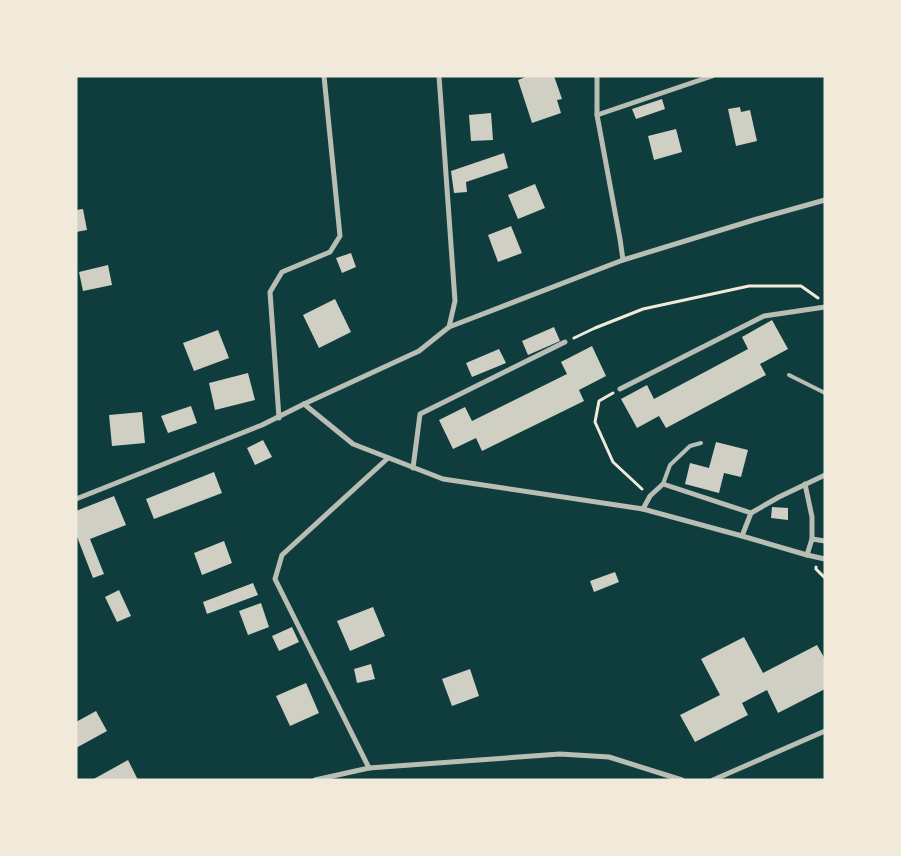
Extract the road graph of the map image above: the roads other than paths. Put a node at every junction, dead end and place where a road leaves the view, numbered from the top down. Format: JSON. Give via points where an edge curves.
{"nodes":[{"id":1,"x":324,"y":76,"type":"edge"},
{"id":2,"x":439,"y":76,"type":"edge"},
{"id":3,"x":597,"y":76,"type":"edge"},
{"id":4,"x":712,"y":76,"type":"edge"},
{"id":5,"x":597,"y":115,"type":"junction"},
{"id":6,"x":825,"y":200,"type":"edge"},
{"id":7,"x":623,"y":260,"type":"junction"},
{"id":8,"x":825,"y":307,"type":"edge"},
{"id":9,"x":449,"y":327,"type":"junction"},
{"id":10,"x":565,"y":342,"type":"road end"},
{"id":11,"x":790,"y":375,"type":"dead end"},
{"id":12,"x":620,"y":389,"type":"road end"},
{"id":13,"x":825,"y":393,"type":"edge"},
{"id":14,"x":304,"y":404,"type":"junction"},
{"id":15,"x":279,"y":418,"type":"junction"},
{"id":16,"x":701,"y":443,"type":"dead end"},
{"id":17,"x":388,"y":458,"type":"junction"},
{"id":18,"x":413,"y":468,"type":"junction"},
{"id":19,"x":825,"y":475,"type":"edge"},
{"id":20,"x":663,"y":484,"type":"junction"},
{"id":21,"x":805,"y":484,"type":"junction"},
{"id":22,"x":76,"y":498,"type":"edge"},
{"id":23,"x":643,"y":509,"type":"junction"},
{"id":24,"x":751,"y":513,"type":"junction"},
{"id":25,"x":742,"y":536,"type":"junction"},
{"id":26,"x":812,"y":540,"type":"junction"},
{"id":27,"x":825,"y":541,"type":"edge"},
{"id":28,"x":807,"y":555,"type":"junction"},
{"id":29,"x":825,"y":559,"type":"edge"},
{"id":30,"x":825,"y":731,"type":"edge"},
{"id":31,"x":369,"y":768,"type":"junction"},
{"id":32,"x":314,"y":780,"type":"edge"},
{"id":33,"x":682,"y":780,"type":"edge"},
{"id":34,"x":714,"y":780,"type":"edge"}],
"edges":[{"from":1,"to":15,"type":"street","via":[[340,236],[330,252],[282,272],[270,292]]},
{"from":2,"to":9,"type":"street","via":[[455,301]]},
{"from":3,"to":5,"type":"street"},
{"from":4,"to":5,"type":"street"},
{"from":5,"to":7,"type":"street"},
{"from":6,"to":7,"type":"street"},
{"from":7,"to":9,"type":"street"},
{"from":8,"to":12,"type":"street","via":[[764,316]]},
{"from":9,"to":14,"type":"street","via":[[419,350]]},
{"from":10,"to":18,"type":"street","via":[[420,414]]},
{"from":11,"to":13,"type":"lane"},
{"from":14,"to":15,"type":"street"},
{"from":14,"to":17,"type":"street","via":[[353,444]]},
{"from":15,"to":22,"type":"street"},
{"from":16,"to":20,"type":"lane","via":[[690,446],[670,464]]},
{"from":17,"to":18,"type":"street"},
{"from":17,"to":31,"type":"street","via":[[282,555],[275,579]]},
{"from":18,"to":23,"type":"street","via":[[443,480]]},
{"from":19,"to":21,"type":"street"},
{"from":20,"to":23,"type":"street","via":[[650,496]]},
{"from":20,"to":24,"type":"street"},
{"from":21,"to":24,"type":"street"},
{"from":21,"to":26,"type":"street","via":[[812,517]]},
{"from":23,"to":25,"type":"street"},
{"from":24,"to":25,"type":"street"},
{"from":25,"to":28,"type":"street"},
{"from":26,"to":27,"type":"street"},
{"from":26,"to":28,"type":"street"},
{"from":28,"to":29,"type":"street"},
{"from":30,"to":34,"type":"street"},
{"from":31,"to":32,"type":"street"},
{"from":31,"to":33,"type":"street","via":[[560,754],[609,757]]}]}
